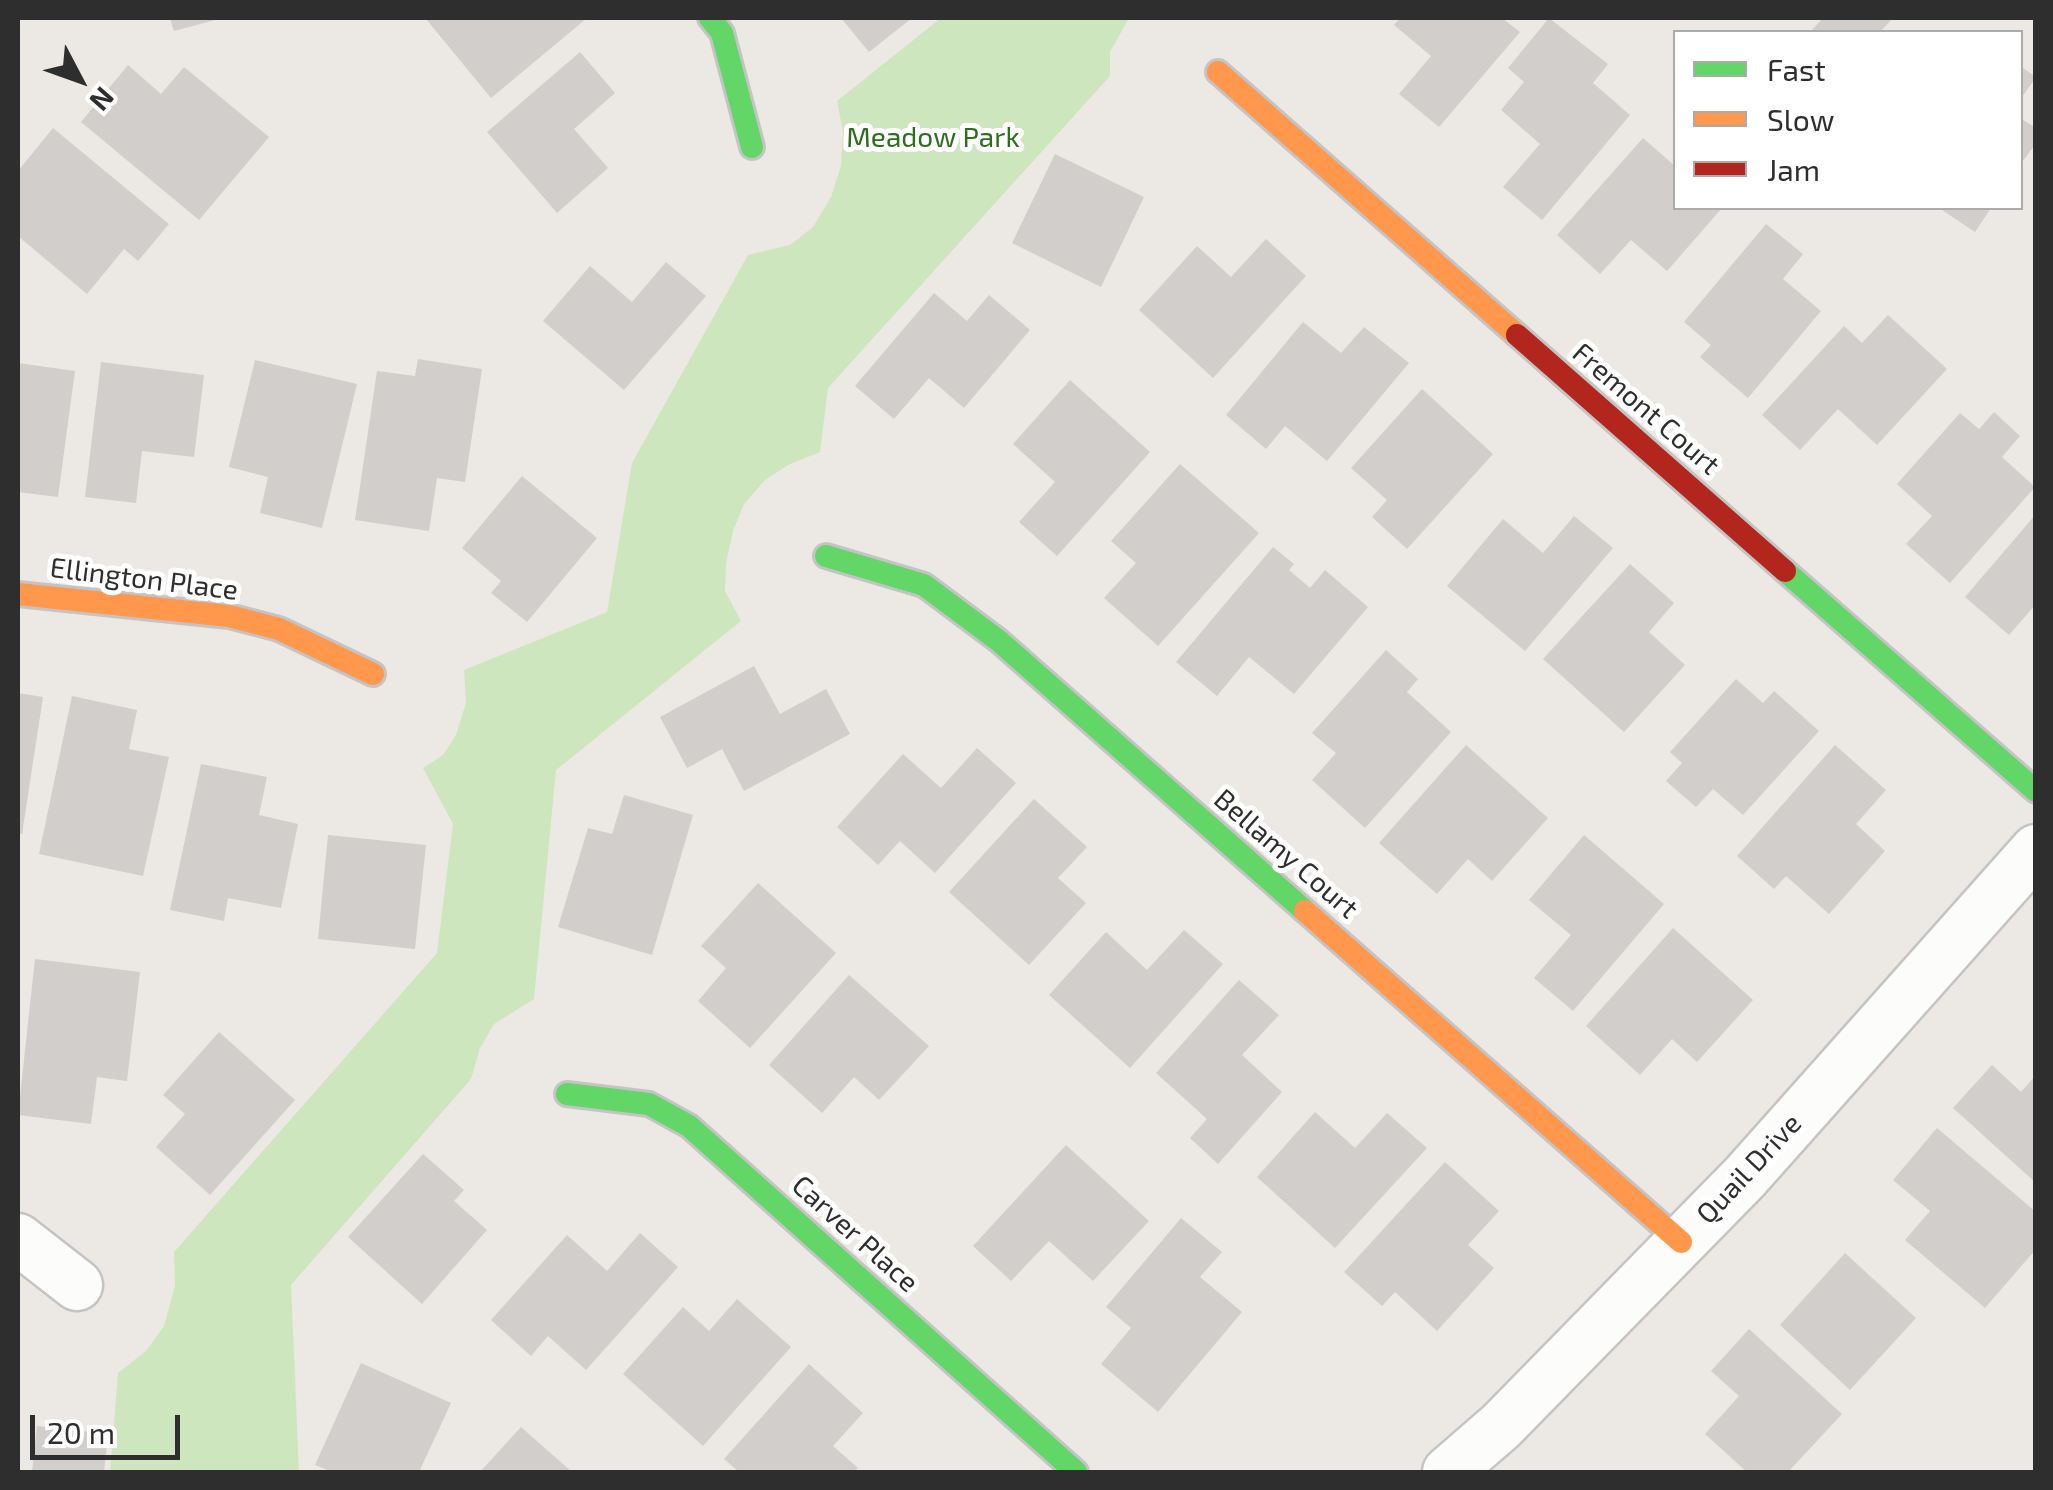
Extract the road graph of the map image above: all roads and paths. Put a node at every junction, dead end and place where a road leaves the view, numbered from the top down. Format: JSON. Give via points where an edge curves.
{"nodes":[{"id":1,"x":710,"y":18,"type":"edge"},
{"id":2,"x":1218,"y":72,"type":"dead end"},
{"id":3,"x":752,"y":147,"type":"dead end"},
{"id":4,"x":826,"y":556,"type":"dead end"},
{"id":5,"x":18,"y":594,"type":"edge"},
{"id":6,"x":373,"y":674,"type":"dead end"},
{"id":7,"x":2036,"y":791,"type":"edge"},
{"id":8,"x":2036,"y":850,"type":"edge"},
{"id":9,"x":568,"y":1094,"type":"dead end"},
{"id":10,"x":18,"y":1240,"type":"edge"},
{"id":11,"x":1681,"y":1242,"type":"junction"},
{"id":12,"x":76,"y":1285,"type":"dead end"},
{"id":13,"x":1076,"y":1472,"type":"edge"},
{"id":14,"x":1448,"y":1472,"type":"edge"}],
"edges":[{"from":1,"to":3,"type":"street","via":[[722,33]]},
{"from":2,"to":7,"type":"street","name":"Fremont Court"},
{"from":4,"to":11,"type":"street","name":"Bellamy Court","via":[[924,585],[999,641]]},
{"from":5,"to":6,"type":"street","name":"Ellington Place","via":[[229,616],[279,630]]},
{"from":8,"to":11,"type":"street","name":"Quail Drive"},
{"from":9,"to":13,"type":"street","name":"Carver Place","via":[[649,1104],[689,1126]]},
{"from":10,"to":12,"type":"street"},
{"from":11,"to":14,"type":"street","name":"Quail Drive"}]}
